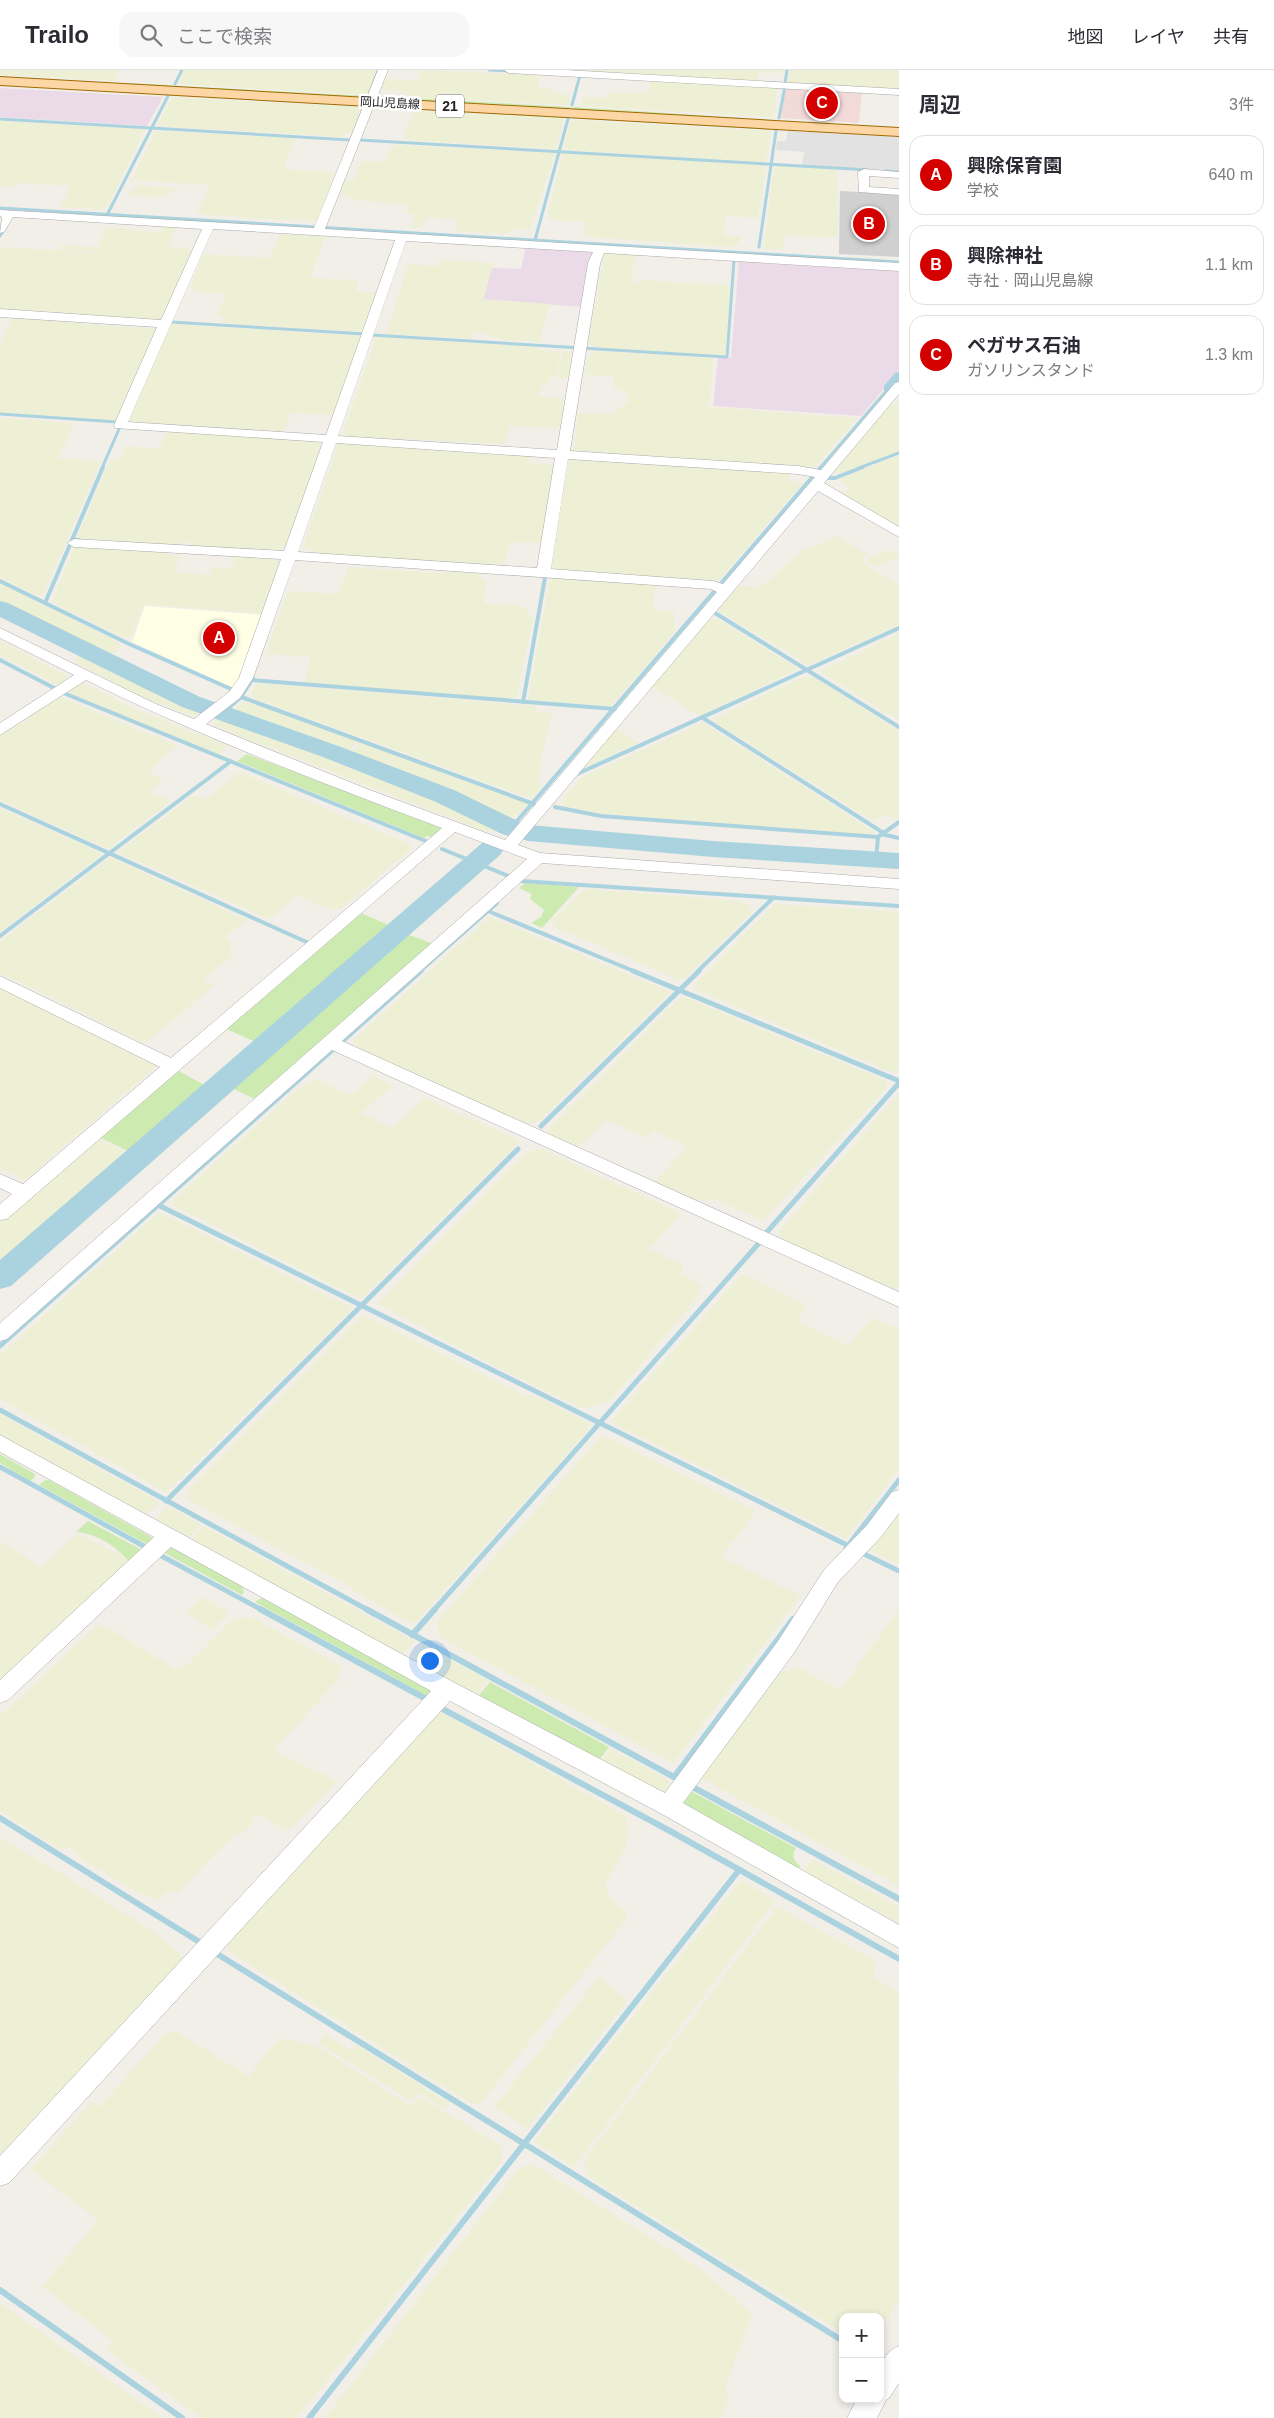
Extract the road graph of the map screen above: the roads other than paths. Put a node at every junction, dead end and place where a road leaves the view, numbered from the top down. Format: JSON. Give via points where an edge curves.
{"nodes":[{"id":1,"x":383,"y":70,"type":"edge"},
{"id":2,"x":509,"y":70,"type":"edge"},
{"id":3,"x":0,"y":81,"type":"edge"},
{"id":4,"x":782,"y":81,"type":"joint"},
{"id":5,"x":899,"y":92,"type":"edge"},
{"id":6,"x":371,"y":102,"type":"junction"},
{"id":7,"x":899,"y":132,"type":"edge"},
{"id":8,"x":899,"y":175,"type":"edge"},
{"id":9,"x":899,"y":192,"type":"edge"},
{"id":10,"x":5,"y":213,"type":"edge"},
{"id":11,"x":209,"y":225,"type":"junction"},
{"id":12,"x":320,"y":229,"type":"junction"},
{"id":13,"x":0,"y":230,"type":"edge"},
{"id":14,"x":402,"y":237,"type":"junction"},
{"id":15,"x":599,"y":249,"type":"junction"},
{"id":16,"x":899,"y":267,"type":"edge"},
{"id":17,"x":0,"y":313,"type":"edge"},
{"id":18,"x":162,"y":324,"type":"junction"},
{"id":19,"x":581,"y":348,"type":"joint"},
{"id":20,"x":899,"y":386,"type":"edge"},
{"id":21,"x":331,"y":440,"type":"junction"},
{"id":22,"x":562,"y":454,"type":"junction"},
{"id":23,"x":819,"y":476,"type":"junction"},
{"id":24,"x":899,"y":533,"type":"edge"},
{"id":25,"x":74,"y":543,"type":"dead end"},
{"id":26,"x":290,"y":556,"type":"junction"},
{"id":27,"x":545,"y":573,"type":"junction"},
{"id":28,"x":721,"y":588,"type":"junction"},
{"id":29,"x":0,"y":632,"type":"edge"},
{"id":30,"x":84,"y":674,"type":"junction"},
{"id":31,"x":196,"y":726,"type":"junction"},
{"id":32,"x":0,"y":730,"type":"edge"},
{"id":33,"x":453,"y":826,"type":"junction"},
{"id":34,"x":510,"y":844,"type":"junction"},
{"id":35,"x":538,"y":858,"type":"junction"},
{"id":36,"x":899,"y":884,"type":"edge"},
{"id":37,"x":0,"y":981,"type":"edge"},
{"id":38,"x":335,"y":1044,"type":"junction"},
{"id":39,"x":170,"y":1065,"type":"junction"},
{"id":40,"x":0,"y":1180,"type":"edge"},
{"id":41,"x":25,"y":1193,"type":"junction"},
{"id":42,"x":0,"y":1214,"type":"edge"},
{"id":43,"x":899,"y":1300,"type":"edge"},
{"id":44,"x":0,"y":1334,"type":"edge"},
{"id":45,"x":0,"y":1443,"type":"edge"},
{"id":46,"x":899,"y":1498,"type":"edge"},
{"id":47,"x":158,"y":1546,"type":"junction"},
{"id":48,"x":0,"y":1694,"type":"edge"},
{"id":49,"x":438,"y":1699,"type":"junction"},
{"id":50,"x":679,"y":1791,"type":"junction"},
{"id":51,"x":899,"y":1938,"type":"edge"},
{"id":52,"x":0,"y":2174,"type":"edge"},
{"id":53,"x":899,"y":2359,"type":"edge"},
{"id":54,"x":884,"y":2383,"type":"edge"},
{"id":55,"x":871,"y":2403,"type":"edge"},
{"id":56,"x":862,"y":2418,"type":"edge"}],
"edges":[{"from":1,"to":6,"type":"street"},
{"from":2,"to":4,"type":"street"},
{"from":3,"to":6,"type":"main road","name":"岡山児島線","number":"21"},
{"from":4,"to":5,"type":"street"},
{"from":6,"to":7,"type":"main road","name":"岡山児島線","number":"21"},
{"from":6,"to":12,"type":"street"},
{"from":8,"to":9,"type":"street","via":[[864,172],[863,190]]},
{"from":10,"to":11,"type":"street"},
{"from":10,"to":13,"type":"street"},
{"from":11,"to":12,"type":"street"},
{"from":11,"to":18,"type":"street","via":[[167,323]]},
{"from":12,"to":14,"type":"street"},
{"from":14,"to":15,"type":"street"},
{"from":14,"to":21,"type":"street"},
{"from":15,"to":16,"type":"street","via":[[755,255]]},
{"from":15,"to":19,"type":"street"},
{"from":17,"to":18,"type":"street"},
{"from":18,"to":21,"type":"street","via":[[164,326],[120,425]]},
{"from":19,"to":22,"type":"street"},
{"from":20,"to":23,"type":"street"},
{"from":21,"to":22,"type":"street"},
{"from":21,"to":26,"type":"street"},
{"from":22,"to":23,"type":"street"},
{"from":22,"to":27,"type":"street"},
{"from":23,"to":24,"type":"street"},
{"from":23,"to":28,"type":"street"},
{"from":25,"to":26,"type":"street"},
{"from":26,"to":27,"type":"street"},
{"from":26,"to":31,"type":"street","via":[[246,678],[239,690]]},
{"from":27,"to":28,"type":"street"},
{"from":28,"to":34,"type":"street"},
{"from":29,"to":30,"type":"street"},
{"from":30,"to":31,"type":"street","via":[[150,708]]},
{"from":30,"to":32,"type":"street"},
{"from":31,"to":33,"type":"street"},
{"from":33,"to":34,"type":"street"},
{"from":33,"to":39,"type":"street"},
{"from":34,"to":35,"type":"street"},
{"from":35,"to":36,"type":"street"},
{"from":35,"to":38,"type":"street"},
{"from":37,"to":39,"type":"street"},
{"from":38,"to":43,"type":"street"},
{"from":38,"to":44,"type":"street"},
{"from":39,"to":41,"type":"street"},
{"from":40,"to":41,"type":"street"},
{"from":41,"to":42,"type":"street"},
{"from":45,"to":47,"type":"street"},
{"from":46,"to":50,"type":"street","via":[[874,1531],[831,1576],[786,1647]]},
{"from":47,"to":48,"type":"street"},
{"from":47,"to":49,"type":"street"},
{"from":49,"to":50,"type":"street"},
{"from":49,"to":52,"type":"street"},
{"from":50,"to":51,"type":"street"},
{"from":53,"to":54,"type":"street"},
{"from":55,"to":56,"type":"street"}]}
